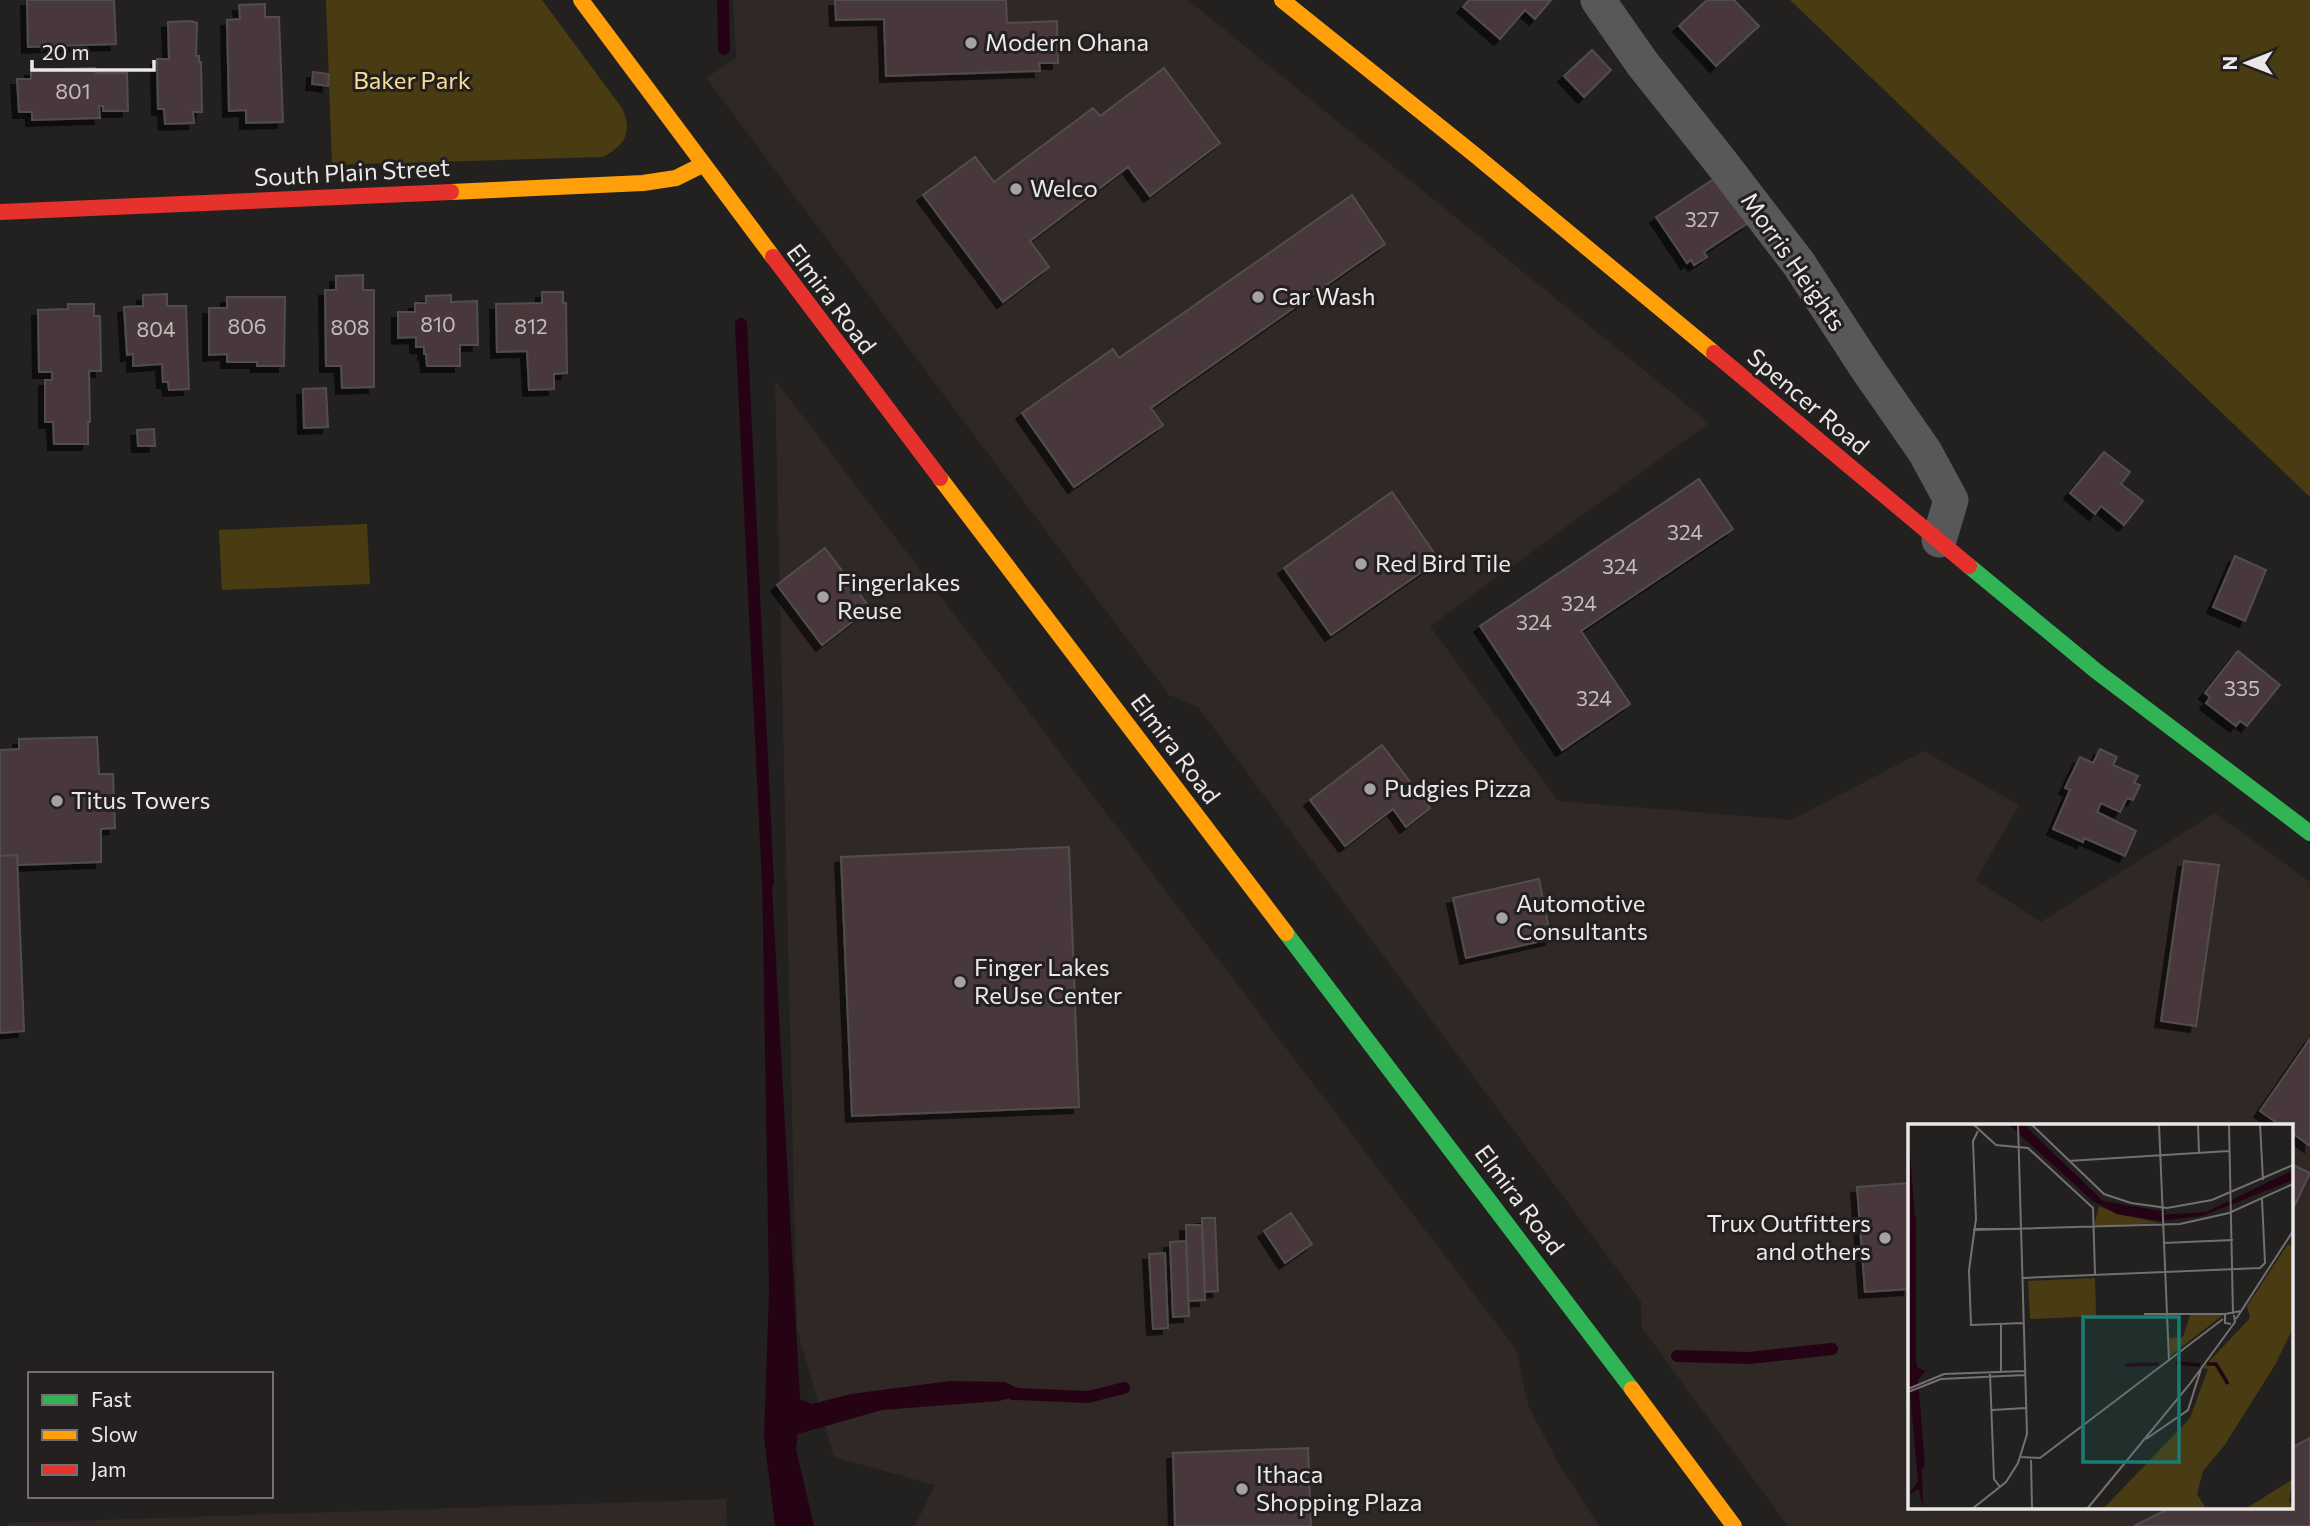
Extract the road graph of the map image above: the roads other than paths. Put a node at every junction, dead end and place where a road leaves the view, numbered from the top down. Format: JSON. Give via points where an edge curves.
{"nodes":[{"id":1,"x":580,"y":0,"type":"edge"},
{"id":2,"x":1282,"y":0,"type":"edge"},
{"id":3,"x":1598,"y":0,"type":"edge"},
{"id":4,"x":702,"y":165,"type":"junction"},
{"id":5,"x":0,"y":212,"type":"edge"},
{"id":6,"x":1939,"y":540,"type":"junction"},
{"id":7,"x":2310,"y":833,"type":"edge"},
{"id":8,"x":1734,"y":1526,"type":"edge"}],
"edges":[{"from":1,"to":4,"type":"street","name":"Elmira Road"},
{"from":2,"to":6,"type":"street","name":"Spencer Road"},
{"from":3,"to":6,"type":"street","name":"Morris Heights","via":[[1799,264],[1925,452],[1951,500]]},
{"from":4,"to":5,"type":"street","name":"South Plain Street","via":[[676,178],[643,183]]},
{"from":4,"to":8,"type":"street","name":"Elmira Road"},
{"from":6,"to":7,"type":"street","name":"Spencer Road","via":[[2095,670]]}]}
